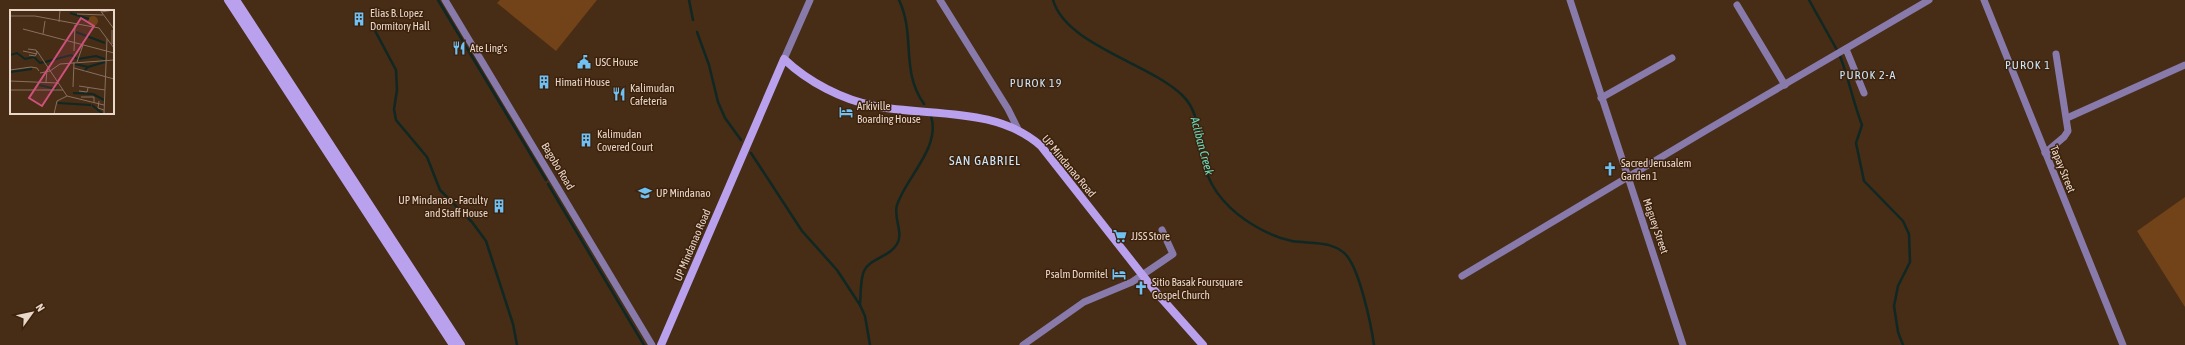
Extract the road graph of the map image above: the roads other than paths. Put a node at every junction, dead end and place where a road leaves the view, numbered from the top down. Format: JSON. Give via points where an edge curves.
{"nodes":[{"id":1,"x":228,"y":0,"type":"edge"},
{"id":2,"x":236,"y":0,"type":"edge"},
{"id":3,"x":444,"y":0,"type":"edge"},
{"id":4,"x":810,"y":0,"type":"edge"},
{"id":5,"x":940,"y":0,"type":"edge"},
{"id":6,"x":1570,"y":0,"type":"edge"},
{"id":7,"x":1929,"y":0,"type":"edge"},
{"id":8,"x":1984,"y":0,"type":"edge"},
{"id":9,"x":1737,"y":5,"type":"dead end"},
{"id":10,"x":1846,"y":49,"type":"junction"},
{"id":11,"x":2056,"y":54,"type":"dead end"},
{"id":12,"x":1672,"y":58,"type":"dead end"},
{"id":13,"x":271,"y":60,"type":"junction"},
{"id":14,"x":782,"y":62,"type":"junction"},
{"id":15,"x":2185,"y":65,"type":"edge"},
{"id":16,"x":1785,"y":85,"type":"junction"},
{"id":17,"x":1864,"y":93,"type":"dead end"},
{"id":18,"x":1601,"y":98,"type":"junction"},
{"id":19,"x":2067,"y":118,"type":"junction"},
{"id":20,"x":1019,"y":131,"type":"junction"},
{"id":21,"x":2045,"y":153,"type":"junction"},
{"id":22,"x":1628,"y":178,"type":"junction"},
{"id":23,"x":370,"y":211,"type":"junction"},
{"id":24,"x":1162,"y":230,"type":"dead end"},
{"id":25,"x":1142,"y":275,"type":"junction"},
{"id":26,"x":1462,"y":276,"type":"dead end"},
{"id":27,"x":454,"y":345,"type":"edge"},
{"id":28,"x":461,"y":345,"type":"edge"},
{"id":29,"x":652,"y":345,"type":"edge"},
{"id":30,"x":661,"y":345,"type":"edge"},
{"id":31,"x":1023,"y":345,"type":"edge"},
{"id":32,"x":1203,"y":345,"type":"edge"},
{"id":33,"x":1683,"y":345,"type":"edge"},
{"id":34,"x":2123,"y":345,"type":"edge"}],
"edges":[{"from":1,"to":13,"type":"street"},
{"from":2,"to":13,"type":"street"},
{"from":3,"to":29,"type":"street","name":"Bagobo Road"},
{"from":4,"to":14,"type":"street"},
{"from":5,"to":20,"type":"street"},
{"from":6,"to":18,"type":"street","name":"Maguey Street"},
{"from":7,"to":10,"type":"street"},
{"from":8,"to":21,"type":"street","name":"Tapay Street"},
{"from":9,"to":16,"type":"street"},
{"from":10,"to":16,"type":"street"},
{"from":10,"to":17,"type":"street"},
{"from":11,"to":19,"type":"street"},
{"from":12,"to":18,"type":"street"},
{"from":13,"to":23,"type":"street"},
{"from":14,"to":20,"type":"street","name":"UP Mindanao Road","via":[[833,91],[859,102],[963,116]]},
{"from":14,"to":30,"type":"street","name":"UP Mindanao Road"},
{"from":15,"to":19,"type":"street"},
{"from":16,"to":22,"type":"street"},
{"from":18,"to":22,"type":"street","name":"Maguey Street"},
{"from":19,"to":21,"type":"street","via":[[2067,134]]},
{"from":20,"to":25,"type":"street","name":"UP Mindanao Road","via":[[1041,146]]},
{"from":21,"to":34,"type":"street","name":"Tapay Street"},
{"from":22,"to":26,"type":"street"},
{"from":22,"to":33,"type":"street","name":"Maguey Street"},
{"from":23,"to":27,"type":"street"},
{"from":23,"to":28,"type":"street"},
{"from":24,"to":25,"type":"street","via":[[1173,254]]},
{"from":25,"to":31,"type":"street","via":[[1122,287],[1084,302]]},
{"from":25,"to":32,"type":"street","name":"UP Mindanao Road"}]}
